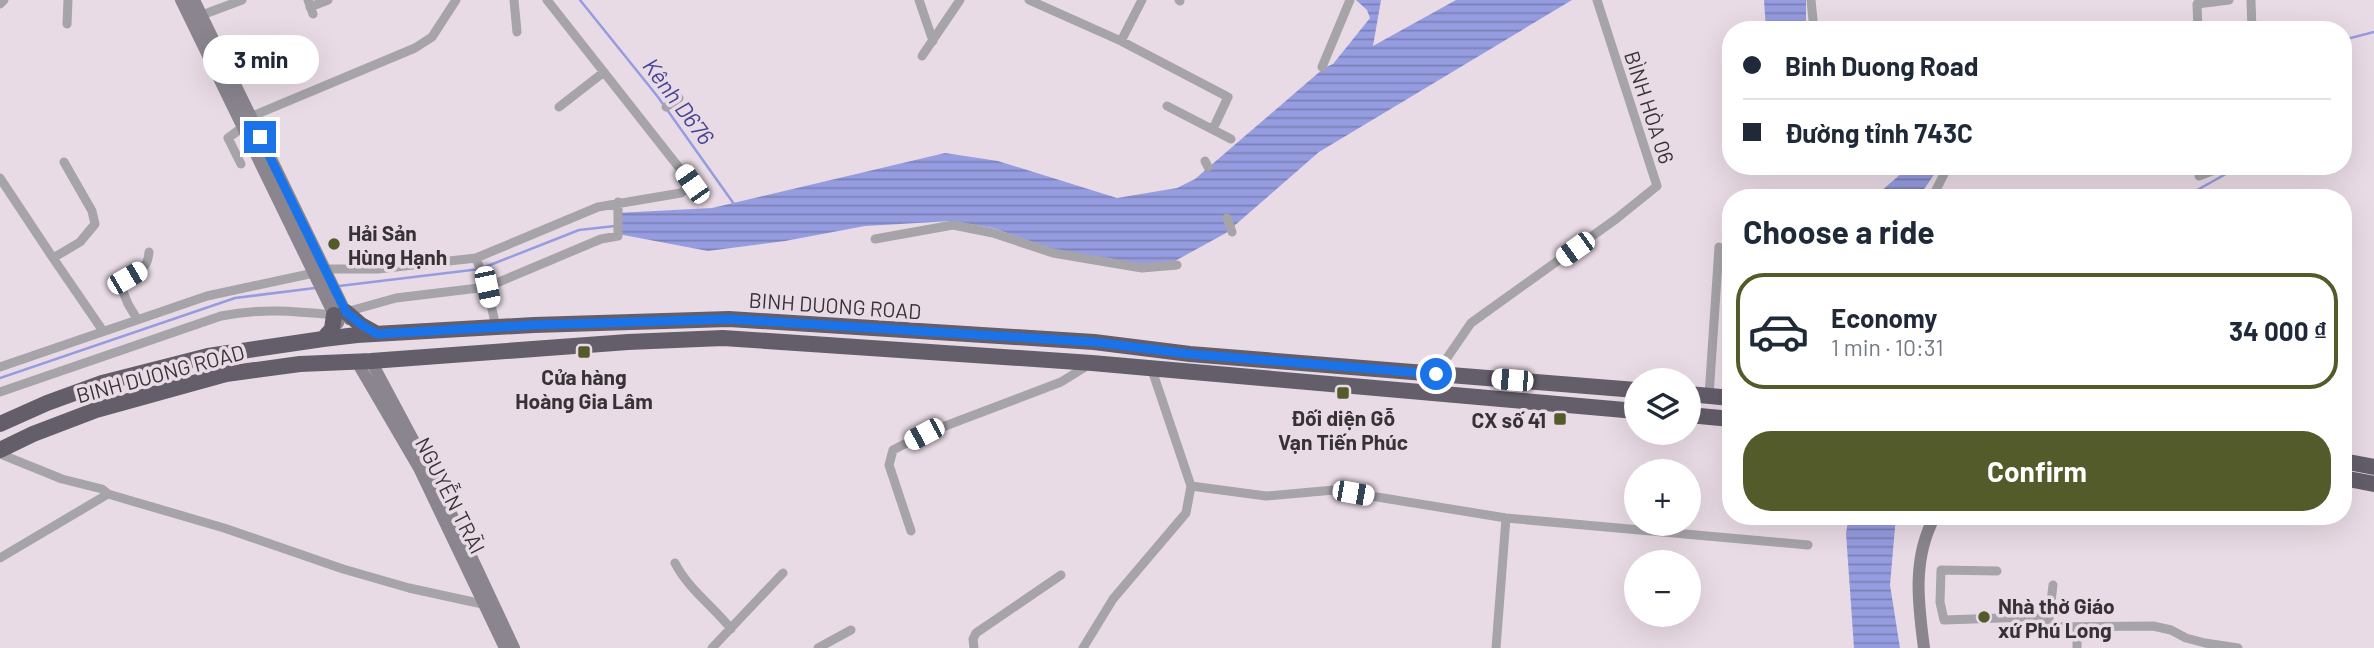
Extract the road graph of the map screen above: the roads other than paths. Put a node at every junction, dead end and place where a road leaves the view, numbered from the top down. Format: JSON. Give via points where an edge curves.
{"nodes":[{"id":1,"x":4,"y":0,"type":"edge"},
{"id":2,"x":68,"y":0,"type":"edge"},
{"id":3,"x":181,"y":0,"type":"edge"},
{"id":4,"x":194,"y":0,"type":"edge"},
{"id":5,"x":242,"y":0,"type":"edge"},
{"id":6,"x":328,"y":0,"type":"edge"},
{"id":7,"x":456,"y":0,"type":"edge"},
{"id":8,"x":514,"y":0,"type":"edge"},
{"id":9,"x":547,"y":0,"type":"edge"},
{"id":10,"x":919,"y":0,"type":"edge"},
{"id":11,"x":960,"y":0,"type":"edge"},
{"id":12,"x":1029,"y":0,"type":"edge"},
{"id":13,"x":1142,"y":0,"type":"edge"},
{"id":14,"x":1350,"y":0,"type":"edge"},
{"id":15,"x":1597,"y":0,"type":"edge"},
{"id":16,"x":1811,"y":0,"type":"edge"},
{"id":17,"x":2229,"y":0,"type":"edge"},
{"id":18,"x":2251,"y":0,"type":"edge"},
{"id":19,"x":2196,"y":2,"type":"edge"},
{"id":20,"x":0,"y":4,"type":"edge"},
{"id":21,"x":310,"y":7,"type":"edge"},
{"id":22,"x":202,"y":15,"type":"junction"},
{"id":23,"x":1813,"y":21,"type":"edge"},
{"id":24,"x":2197,"y":21,"type":"edge"},
{"id":25,"x":2252,"y":21,"type":"edge"},
{"id":26,"x":66,"y":24,"type":"dead end"},
{"id":27,"x":517,"y":32,"type":"dead end"},
{"id":28,"x":933,"y":41,"type":"junction"},
{"id":29,"x":1121,"y":41,"type":"junction"},
{"id":30,"x":922,"y":56,"type":"dead end"},
{"id":31,"x":1322,"y":67,"type":"dead end"},
{"id":32,"x":604,"y":72,"type":"junction"},
{"id":33,"x":679,"y":98,"type":"dead end"},
{"id":34,"x":1167,"y":106,"type":"dead end"},
{"id":35,"x":559,"y":107,"type":"dead end"},
{"id":36,"x":666,"y":107,"type":"dead end"},
{"id":37,"x":653,"y":117,"type":"dead end"},
{"id":38,"x":244,"y":122,"type":"junction"},
{"id":39,"x":645,"y":123,"type":"junction"},
{"id":40,"x":1213,"y":129,"type":"junction"},
{"id":41,"x":1231,"y":139,"type":"dead end"},
{"id":42,"x":64,"y":162,"type":"dead end"},
{"id":43,"x":241,"y":164,"type":"dead end"},
{"id":44,"x":0,"y":178,"type":"edge"},
{"id":45,"x":618,"y":202,"type":"junction"},
{"id":46,"x":1227,"y":218,"type":"dead end"},
{"id":47,"x":1232,"y":232,"type":"dead end"},
{"id":48,"x":876,"y":239,"type":"dead end"},
{"id":49,"x":1718,"y":247,"type":"dead end"},
{"id":50,"x":149,"y":252,"type":"dead end"},
{"id":51,"x":52,"y":258,"type":"junction"},
{"id":52,"x":476,"y":258,"type":"junction"},
{"id":53,"x":1177,"y":265,"type":"dead end"},
{"id":54,"x":321,"y":271,"type":"junction"},
{"id":55,"x":487,"y":287,"type":"junction"},
{"id":56,"x":340,"y":313,"type":"junction"},
{"id":57,"x":137,"y":319,"type":"junction"},
{"id":58,"x":496,"y":327,"type":"junction"},
{"id":59,"x":103,"y":331,"type":"junction"},
{"id":60,"x":377,"y":334,"type":"junction"},
{"id":61,"x":351,"y":335,"type":"junction"},
{"id":62,"x":323,"y":339,"type":"junction"},
{"id":63,"x":1094,"y":342,"type":"junction"},
{"id":64,"x":364,"y":362,"type":"junction"},
{"id":65,"x":1092,"y":363,"type":"junction"},
{"id":66,"x":0,"y":368,"type":"edge"},
{"id":67,"x":1152,"y":370,"type":"junction"},
{"id":68,"x":1436,"y":374,"type":"junction"},
{"id":69,"x":1462,"y":376,"type":"junction"},
{"id":70,"x":1624,"y":389,"type":"edge"},
{"id":71,"x":0,"y":392,"type":"edge"},
{"id":72,"x":1701,"y":395,"type":"edge"},
{"id":73,"x":1461,"y":396,"type":"junction"},
{"id":74,"x":1709,"y":396,"type":"junction"},
{"id":75,"x":1722,"y":397,"type":"edge"},
{"id":76,"x":1624,"y":410,"type":"edge"},
{"id":77,"x":1701,"y":416,"type":"edge"},
{"id":78,"x":1722,"y":418,"type":"edge"},
{"id":79,"x":0,"y":424,"type":"edge"},
{"id":80,"x":0,"y":452,"type":"edge"},
{"id":81,"x":2352,"y":463,"type":"edge"},
{"id":82,"x":2374,"y":467,"type":"edge"},
{"id":83,"x":2352,"y":480,"type":"edge"},
{"id":84,"x":2374,"y":484,"type":"edge"},
{"id":85,"x":1191,"y":486,"type":"junction"},
{"id":86,"x":108,"y":494,"type":"junction"},
{"id":87,"x":1506,"y":518,"type":"junction"},
{"id":88,"x":1931,"y":525,"type":"edge"},
{"id":89,"x":911,"y":531,"type":"dead end"},
{"id":90,"x":1808,"y":545,"type":"dead end"},
{"id":91,"x":0,"y":558,"type":"edge"},
{"id":92,"x":675,"y":563,"type":"dead end"},
{"id":93,"x":1997,"y":571,"type":"dead end"},
{"id":94,"x":783,"y":573,"type":"dead end"},
{"id":95,"x":1061,"y":575,"type":"dead end"},
{"id":96,"x":2053,"y":585,"type":"dead end"},
{"id":97,"x":489,"y":605,"type":"junction"},
{"id":98,"x":2049,"y":619,"type":"junction"},
{"id":99,"x":2077,"y":627,"type":"junction"},
{"id":100,"x":731,"y":629,"type":"junction"},
{"id":101,"x":851,"y":630,"type":"dead end"},
{"id":102,"x":505,"y":648,"type":"edge"},
{"id":103,"x":514,"y":648,"type":"edge"},
{"id":104,"x":712,"y":648,"type":"edge"},
{"id":105,"x":818,"y":648,"type":"edge"},
{"id":106,"x":974,"y":648,"type":"edge"},
{"id":107,"x":1083,"y":648,"type":"edge"},
{"id":108,"x":1496,"y":648,"type":"edge"},
{"id":109,"x":1924,"y":648,"type":"edge"},
{"id":110,"x":2077,"y":648,"type":"edge"},
{"id":111,"x":2238,"y":648,"type":"edge"}],
"edges":[{"from":1,"to":20,"type":"street"},
{"from":2,"to":26,"type":"street"},
{"from":3,"to":38,"type":"main road"},
{"from":4,"to":22,"type":"main road"},
{"from":5,"to":22,"type":"street"},
{"from":6,"to":21,"type":"street"},
{"from":7,"to":38,"type":"street","via":[[432,37],[415,48]]},
{"from":8,"to":27,"type":"street"},
{"from":9,"to":32,"type":"street"},
{"from":10,"to":28,"type":"street"},
{"from":11,"to":28,"type":"street"},
{"from":12,"to":29,"type":"street"},
{"from":13,"to":29,"type":"street"},
{"from":14,"to":31,"type":"street"},
{"from":15,"to":68,"type":"street","name":"BÌNH HÒA 06","via":[[1657,186],[1471,323]]},
{"from":16,"to":23,"type":"street"},
{"from":17,"to":19,"type":"street"},
{"from":18,"to":25,"type":"street"},
{"from":19,"to":24,"type":"street"},
{"from":22,"to":38,"type":"main road"},
{"from":28,"to":30,"type":"street"},
{"from":29,"to":40,"type":"street","via":[[1228,97]]},
{"from":32,"to":35,"type":"street"},
{"from":32,"to":39,"type":"street"},
{"from":33,"to":36,"type":"street"},
{"from":34,"to":40,"type":"street"},
{"from":37,"to":39,"type":"street"},
{"from":38,"to":43,"type":"street","via":[[228,138]]},
{"from":38,"to":54,"type":"main road"},
{"from":39,"to":45,"type":"street","via":[[692,184],[681,193]]},
{"from":40,"to":41,"type":"street"},
{"from":42,"to":51,"type":"street","via":[[95,224],[80,242]]},
{"from":44,"to":51,"type":"street"},
{"from":45,"to":52,"type":"street"},
{"from":45,"to":55,"type":"street","via":[[618,236]]},
{"from":46,"to":47,"type":"street"},
{"from":48,"to":53,"type":"street","via":[[953,225],[1053,253],[1142,268]]},
{"from":49,"to":74,"type":"street"},
{"from":50,"to":57,"type":"street","via":[[143,269],[127,278],[122,289]]},
{"from":51,"to":59,"type":"street"},
{"from":52,"to":54,"type":"street"},
{"from":52,"to":55,"type":"street"},
{"from":54,"to":56,"type":"main road"},
{"from":54,"to":57,"type":"street","via":[[207,296]]},
{"from":55,"to":56,"type":"street","via":[[396,298]]},
{"from":55,"to":58,"type":"street"},
{"from":56,"to":60,"type":"highway"},
{"from":56,"to":61,"type":"main road"},
{"from":56,"to":62,"type":"highway"},
{"from":56,"to":71,"type":"street","via":[[278,309],[222,316]]},
{"from":57,"to":59,"type":"street"},
{"from":58,"to":60,"type":"highway","name":"BINH DUONG ROAD"},
{"from":58,"to":63,"type":"highway","name":"BINH DUONG ROAD","via":[[729,319]]},
{"from":59,"to":66,"type":"street"},
{"from":60,"to":61,"type":"highway","name":"BINH DUONG ROAD"},
{"from":61,"to":62,"type":"highway","name":"BINH DUONG ROAD"},
{"from":61,"to":64,"type":"highway"},
{"from":62,"to":79,"type":"highway","name":"BINH DUONG ROAD","via":[[208,356],[115,380]]},
{"from":63,"to":65,"type":"highway"},
{"from":63,"to":68,"type":"highway","name":"BINH DUONG ROAD"},
{"from":64,"to":65,"type":"highway","name":"BINH DUONG ROAD","via":[[723,338]]},
{"from":64,"to":80,"type":"highway","name":"BINH DUONG ROAD","via":[[272,367],[189,383],[96,410]]},
{"from":64,"to":97,"type":"main road","name":"NGUYỄN TRÃI"},
{"from":65,"to":67,"type":"highway","name":"BINH DUONG ROAD"},
{"from":65,"to":89,"type":"street","via":[[1060,382],[892,450],[890,465]]},
{"from":67,"to":73,"type":"highway","name":"BINH DUONG ROAD"},
{"from":67,"to":85,"type":"street"},
{"from":68,"to":69,"type":"highway","name":"BINH DUONG ROAD"},
{"from":69,"to":70,"type":"highway","name":"BINH DUONG ROAD"},
{"from":69,"to":73,"type":"highway"},
{"from":72,"to":74,"type":"highway"},
{"from":73,"to":76,"type":"highway","name":"BINH DUONG ROAD"},
{"from":74,"to":75,"type":"highway"},
{"from":77,"to":78,"type":"highway"},
{"from":80,"to":86,"type":"street"},
{"from":81,"to":82,"type":"highway"},
{"from":83,"to":84,"type":"highway"},
{"from":85,"to":87,"type":"street","via":[[1266,496],[1334,490]]},
{"from":85,"to":107,"type":"street","via":[[1186,513],[1113,599]]},
{"from":86,"to":91,"type":"street"},
{"from":86,"to":97,"type":"street","via":[[409,588]]},
{"from":87,"to":90,"type":"street"},
{"from":87,"to":108,"type":"street"},
{"from":88,"to":109,"type":"main road","via":[[1918,571]]},
{"from":92,"to":100,"type":"street","via":[[687,583]]},
{"from":93,"to":98,"type":"street","via":[[1941,570],[1944,620]]},
{"from":94,"to":100,"type":"street"},
{"from":95,"to":106,"type":"street","via":[[976,633]]},
{"from":96,"to":98,"type":"street"},
{"from":97,"to":102,"type":"main road","name":"NGUYỄN TRÃI"},
{"from":97,"to":103,"type":"main road","name":"NGUYỄN TRÃI"},
{"from":98,"to":99,"type":"street","via":[[2048,627]]},
{"from":99,"to":110,"type":"street"},
{"from":99,"to":111,"type":"street","via":[[2153,626]]},
{"from":100,"to":104,"type":"street"},
{"from":101,"to":105,"type":"street"}]}
